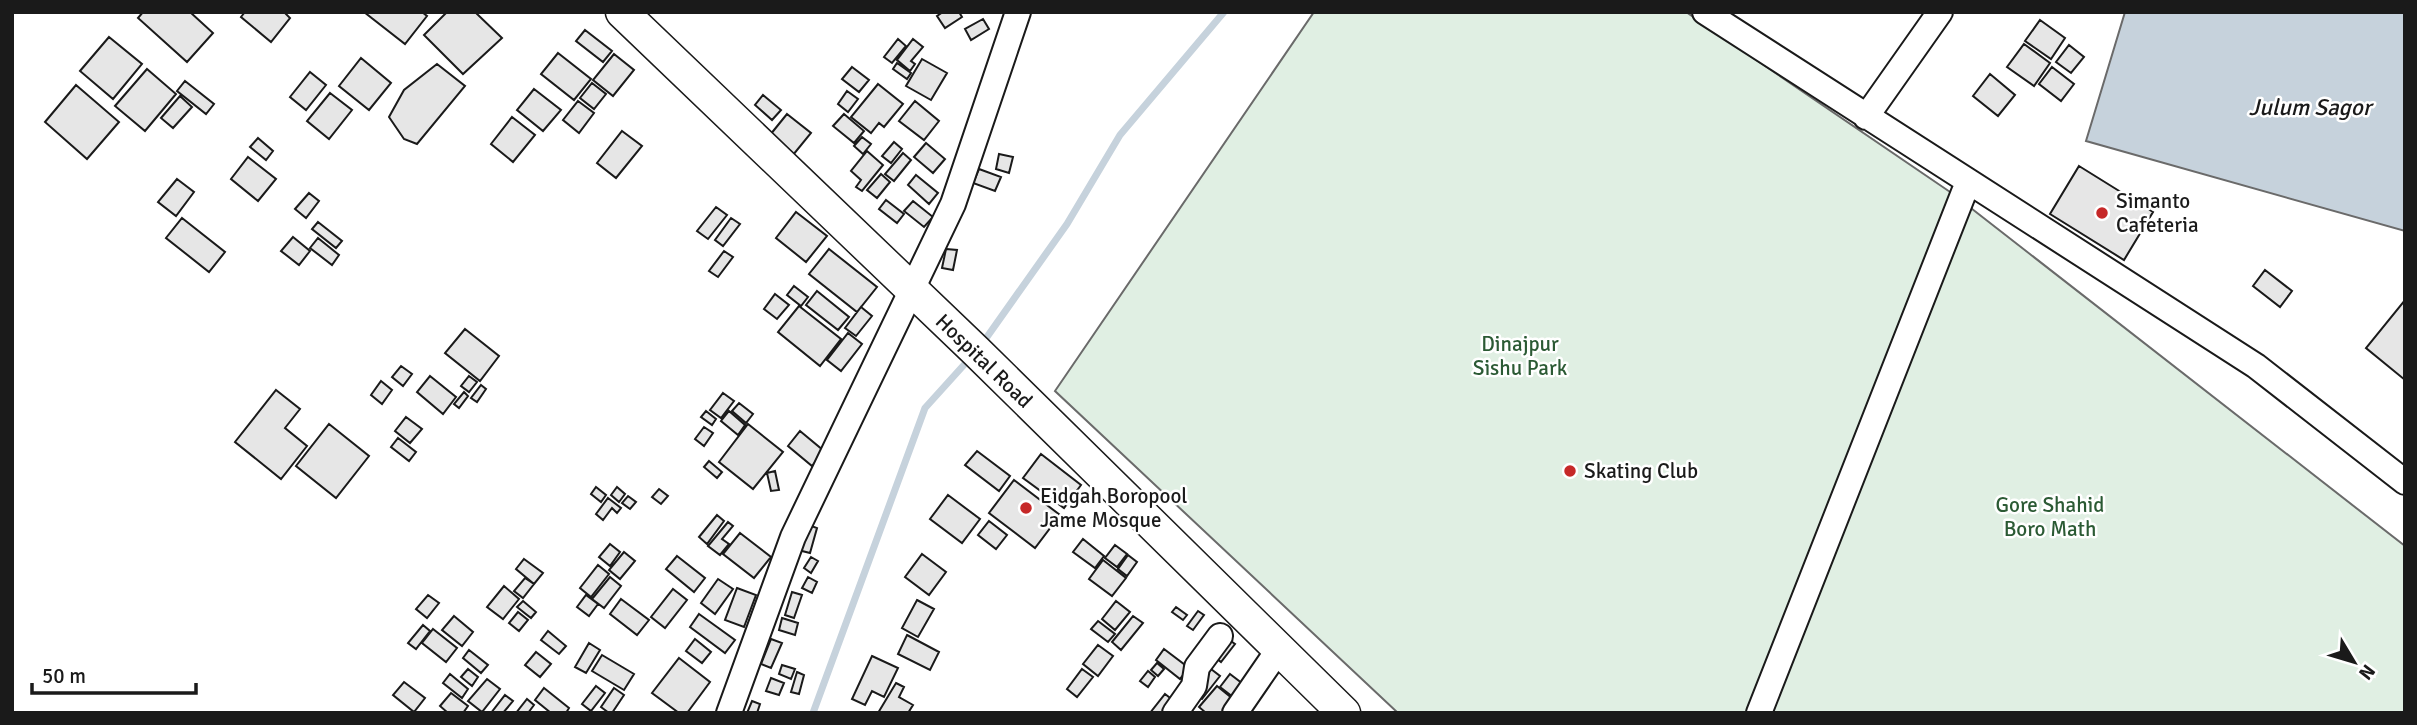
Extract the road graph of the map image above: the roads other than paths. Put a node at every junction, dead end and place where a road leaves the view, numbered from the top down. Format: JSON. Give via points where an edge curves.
{"nodes":[{"id":1,"x":622,"y":12,"type":"edge"},
{"id":2,"x":1018,"y":12,"type":"edge"},
{"id":3,"x":1705,"y":12,"type":"edge"},
{"id":4,"x":1940,"y":12,"type":"edge"},
{"id":5,"x":1866,"y":117,"type":"junction"},
{"id":6,"x":1968,"y":182,"type":"junction"},
{"id":7,"x":911,"y":290,"type":"junction"},
{"id":8,"x":2405,"y":482,"type":"edge"},
{"id":9,"x":1220,"y":636,"type":"dead end"},
{"id":10,"x":1279,"y":649,"type":"junction"},
{"id":11,"x":729,"y":713,"type":"edge"},
{"id":12,"x":1175,"y":713,"type":"edge"},
{"id":13,"x":1235,"y":713,"type":"edge"},
{"id":14,"x":1344,"y":713,"type":"edge"},
{"id":15,"x":1759,"y":713,"type":"edge"}],
"edges":[{"from":1,"to":7,"type":"main road","name":"Hospital Road"},
{"from":2,"to":7,"type":"street","via":[[953,204]]},
{"from":3,"to":5,"type":"street"},
{"from":4,"to":5,"type":"street"},
{"from":5,"to":6,"type":"street"},
{"from":6,"to":8,"type":"street","via":[[2256,366]]},
{"from":6,"to":15,"type":"street"},
{"from":7,"to":10,"type":"main road","name":"Hospital Road"},
{"from":7,"to":11,"type":"street","via":[[793,537]]},
{"from":9,"to":12,"type":"street","via":[[1197,667],[1194,686]]},
{"from":10,"to":13,"type":"street"},
{"from":10,"to":14,"type":"main road","name":"Hospital Road"}]}
